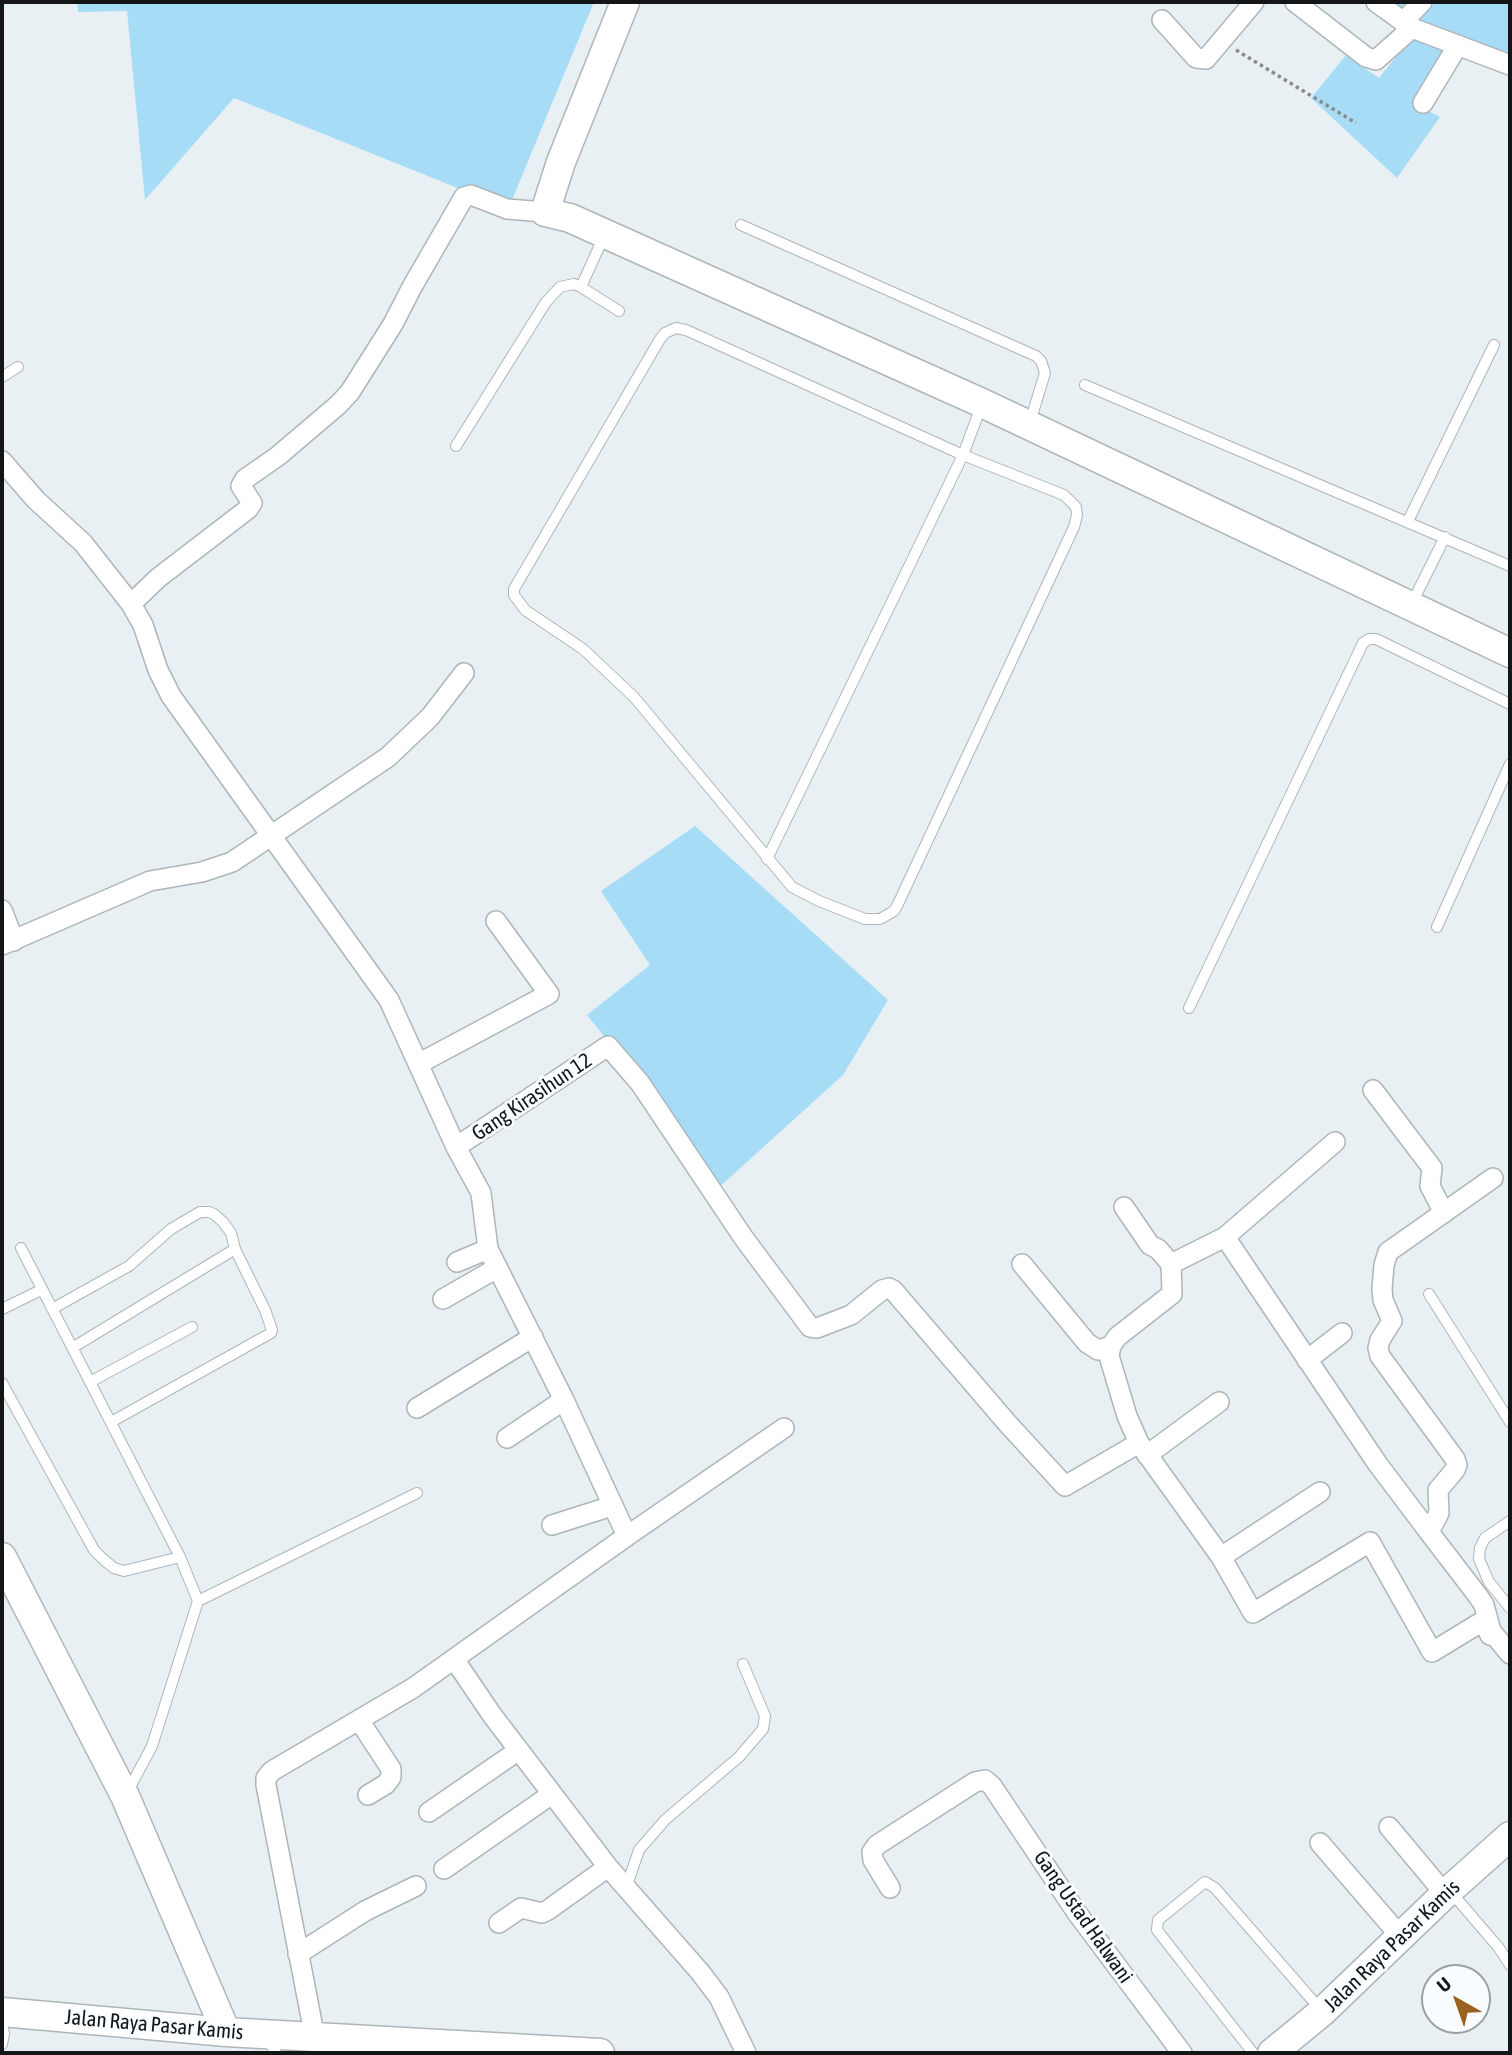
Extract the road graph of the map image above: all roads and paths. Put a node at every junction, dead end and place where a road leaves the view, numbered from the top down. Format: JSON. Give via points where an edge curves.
{"nodes":[{"id":1,"x":625,"y":2,"type":"edge"},
{"id":2,"x":1254,"y":2,"type":"edge"},
{"id":3,"x":1297,"y":2,"type":"edge"},
{"id":4,"x":1376,"y":2,"type":"edge"},
{"id":5,"x":1422,"y":2,"type":"edge"},
{"id":6,"x":1163,"y":20,"type":"dead end"},
{"id":7,"x":1408,"y":25,"type":"junction"},
{"id":8,"x":1223,"y":42,"type":"junction"},
{"id":9,"x":1458,"y":45,"type":"junction"},
{"id":10,"x":1510,"y":65,"type":"edge"},
{"id":11,"x":1423,"y":103,"type":"dead end"},
{"id":12,"x":1356,"y":123,"type":"dead end"},
{"id":13,"x":545,"y":212,"type":"junction"},
{"id":14,"x":741,"y":225,"type":"dead end"},
{"id":15,"x":604,"y":234,"type":"junction"},
{"id":16,"x":581,"y":287,"type":"junction"},
{"id":17,"x":619,"y":311,"type":"dead end"},
{"id":18,"x":1494,"y":345,"type":"dead end"},
{"id":19,"x":18,"y":367,"type":"dead end"},
{"id":20,"x":2,"y":377,"type":"edge"},
{"id":21,"x":1085,"y":385,"type":"dead end"},
{"id":22,"x":982,"y":403,"type":"junction"},
{"id":23,"x":1029,"y":426,"type":"junction"},
{"id":24,"x":456,"y":446,"type":"dead end"},
{"id":25,"x":963,"y":456,"type":"junction"},
{"id":26,"x":2,"y":461,"type":"edge"},
{"id":27,"x":1408,"y":522,"type":"junction"},
{"id":28,"x":1446,"y":537,"type":"junction"},
{"id":29,"x":1510,"y":566,"type":"edge"},
{"id":30,"x":131,"y":604,"type":"junction"},
{"id":31,"x":1411,"y":605,"type":"junction"},
{"id":32,"x":1510,"y":653,"type":"edge"},
{"id":33,"x":464,"y":673,"type":"dead end"},
{"id":34,"x":1510,"y":704,"type":"edge"},
{"id":35,"x":1510,"y":764,"type":"edge"},
{"id":36,"x":273,"y":836,"type":"junction"},
{"id":37,"x":766,"y":859,"type":"junction"},
{"id":38,"x":2,"y":910,"type":"edge"},
{"id":39,"x":496,"y":921,"type":"dead end"},
{"id":40,"x":1437,"y":927,"type":"dead end"},
{"id":41,"x":8,"y":943,"type":"edge"},
{"id":42,"x":1189,"y":1008,"type":"dead end"},
{"id":43,"x":418,"y":1064,"type":"junction"},
{"id":44,"x":1373,"y":1090,"type":"dead end"},
{"id":45,"x":1335,"y":1142,"type":"dead end"},
{"id":46,"x":456,"y":1147,"type":"junction"},
{"id":47,"x":1493,"y":1178,"type":"dead end"},
{"id":48,"x":1124,"y":1207,"type":"dead end"},
{"id":49,"x":1444,"y":1213,"type":"junction"},
{"id":50,"x":1225,"y":1237,"type":"junction"},
{"id":51,"x":21,"y":1248,"type":"dead end"},
{"id":52,"x":234,"y":1249,"type":"junction"},
{"id":53,"x":488,"y":1249,"type":"junction"},
{"id":54,"x":457,"y":1262,"type":"dead end"},
{"id":55,"x":1021,"y":1264,"type":"dead end"},
{"id":56,"x":1171,"y":1264,"type":"junction"},
{"id":57,"x":497,"y":1268,"type":"junction"},
{"id":58,"x":41,"y":1290,"type":"junction"},
{"id":59,"x":1429,"y":1294,"type":"dead end"},
{"id":60,"x":443,"y":1299,"type":"dead end"},
{"id":61,"x":2,"y":1309,"type":"edge"},
{"id":62,"x":52,"y":1309,"type":"junction"},
{"id":63,"x":192,"y":1327,"type":"dead end"},
{"id":64,"x":1342,"y":1333,"type":"dead end"},
{"id":65,"x":533,"y":1338,"type":"junction"},
{"id":66,"x":1111,"y":1346,"type":"junction"},
{"id":67,"x":72,"y":1348,"type":"junction"},
{"id":68,"x":1307,"y":1360,"type":"junction"},
{"id":69,"x":90,"y":1382,"type":"junction"},
{"id":70,"x":2,"y":1383,"type":"edge"},
{"id":71,"x":564,"y":1401,"type":"junction"},
{"id":72,"x":1219,"y":1402,"type":"dead end"},
{"id":73,"x":417,"y":1408,"type":"dead end"},
{"id":74,"x":111,"y":1422,"type":"junction"},
{"id":75,"x":1510,"y":1422,"type":"edge"},
{"id":76,"x":784,"y":1428,"type":"dead end"},
{"id":77,"x":507,"y":1438,"type":"dead end"},
{"id":78,"x":1143,"y":1449,"type":"junction"},
{"id":79,"x":1320,"y":1492,"type":"dead end"},
{"id":80,"x":417,"y":1493,"type":"dead end"},
{"id":81,"x":612,"y":1506,"type":"junction"},
{"id":82,"x":1510,"y":1521,"type":"edge"},
{"id":83,"x":552,"y":1525,"type":"dead end"},
{"id":84,"x":1429,"y":1532,"type":"junction"},
{"id":85,"x":627,"y":1536,"type":"junction"},
{"id":86,"x":2,"y":1557,"type":"edge"},
{"id":87,"x":180,"y":1557,"type":"junction"},
{"id":88,"x":1221,"y":1557,"type":"junction"},
{"id":89,"x":198,"y":1601,"type":"junction"},
{"id":90,"x":1510,"y":1608,"type":"edge"},
{"id":91,"x":1510,"y":1656,"type":"edge"},
{"id":92,"x":454,"y":1659,"type":"junction"},
{"id":93,"x":743,"y":1664,"type":"dead end"},
{"id":94,"x":359,"y":1720,"type":"junction"},
{"id":95,"x":519,"y":1750,"type":"junction"},
{"id":96,"x":552,"y":1794,"type":"junction"},
{"id":97,"x":368,"y":1795,"type":"dead end"},
{"id":98,"x":125,"y":1796,"type":"junction"},
{"id":99,"x":429,"y":1812,"type":"dead end"},
{"id":100,"x":1390,"y":1827,"type":"dead end"},
{"id":101,"x":1510,"y":1836,"type":"edge"},
{"id":102,"x":1320,"y":1843,"type":"dead end"},
{"id":103,"x":608,"y":1867,"type":"junction"},
{"id":104,"x":444,"y":1869,"type":"dead end"},
{"id":105,"x":416,"y":1885,"type":"dead end"},
{"id":106,"x":626,"y":1888,"type":"junction"},
{"id":107,"x":890,"y":1888,"type":"dead end"},
{"id":108,"x":1447,"y":1892,"type":"junction"},
{"id":109,"x":499,"y":1923,"type":"dead end"},
{"id":110,"x":1401,"y":1937,"type":"junction"},
{"id":111,"x":298,"y":1954,"type":"junction"},
{"id":112,"x":1510,"y":1965,"type":"edge"},
{"id":113,"x":2,"y":2012,"type":"edge"},
{"id":114,"x":1322,"y":2012,"type":"junction"},
{"id":115,"x":2,"y":2022,"type":"edge"},
{"id":116,"x":226,"y":2032,"type":"junction"},
{"id":117,"x":315,"y":2038,"type":"junction"},
{"id":118,"x":2,"y":2044,"type":"edge"},
{"id":119,"x":270,"y":2044,"type":"edge"},
{"id":120,"x":420,"y":2049,"type":"edge"},
{"id":121,"x":597,"y":2053,"type":"edge"},
{"id":122,"x":746,"y":2053,"type":"edge"},
{"id":123,"x":1182,"y":2053,"type":"edge"},
{"id":124,"x":1254,"y":2053,"type":"edge"},
{"id":125,"x":1272,"y":2053,"type":"edge"}],
"edges":[{"from":1,"to":13,"type":"street"},
{"from":2,"to":8,"type":"street"},
{"from":3,"to":7,"type":"street","via":[[1372,60],[1380,58]]},
{"from":4,"to":7,"type":"street"},
{"from":5,"to":7,"type":"street"},
{"from":6,"to":8,"type":"street","via":[[1200,59],[1210,57]]},
{"from":7,"to":9,"type":"street"},
{"from":8,"to":12,"type":"path"},
{"from":9,"to":10,"type":"street"},
{"from":9,"to":11,"type":"street"},
{"from":13,"to":15,"type":"street"},
{"from":13,"to":30,"type":"street","via":[[507,209],[471,195],[464,197],[350,392],[245,479],[241,486],[252,503],[248,509]]},
{"from":14,"to":23,"type":"lane","via":[[1036,356],[1044,367],[1045,380]]},
{"from":15,"to":16,"type":"lane"},
{"from":15,"to":22,"type":"street"},
{"from":16,"to":17,"type":"lane"},
{"from":16,"to":24,"type":"lane","via":[[566,285],[554,292]]},
{"from":18,"to":27,"type":"lane"},
{"from":19,"to":20,"type":"lane"},
{"from":21,"to":27,"type":"lane"},
{"from":22,"to":23,"type":"street"},
{"from":22,"to":25,"type":"lane"},
{"from":23,"to":31,"type":"street"},
{"from":25,"to":37,"type":"lane"},
{"from":25,"to":37,"type":"lane","via":[[1064,495],[1076,507],[1077,515],[898,904],[880,919],[865,919],[792,887]]},
{"from":25,"to":37,"type":"lane","via":[[686,330],[670,329],[514,589],[525,610],[583,649],[634,697]]},
{"from":26,"to":30,"type":"street","via":[[83,543]]},
{"from":27,"to":28,"type":"lane"},
{"from":28,"to":29,"type":"lane"},
{"from":28,"to":31,"type":"lane"},
{"from":30,"to":36,"type":"street","via":[[171,696]]},
{"from":31,"to":32,"type":"street"},
{"from":33,"to":36,"type":"street","via":[[430,718],[388,757]]},
{"from":34,"to":42,"type":"lane","via":[[1376,639],[1363,643]]},
{"from":35,"to":40,"type":"lane"},
{"from":36,"to":41,"type":"street","via":[[232,862],[150,881]]},
{"from":36,"to":43,"type":"street","via":[[389,1000]]},
{"from":38,"to":41,"type":"street"},
{"from":39,"to":43,"type":"street","via":[[549,994]]},
{"from":43,"to":46,"type":"street"},
{"from":44,"to":49,"type":"street","via":[[1433,1168],[1430,1186]]},
{"from":45,"to":50,"type":"street"},
{"from":46,"to":53,"type":"street","via":[[481,1193]]},
{"from":46,"to":78,"type":"street","name":"Gang Kirasihun 12","via":[[608,1046],[640,1083],[743,1237],[810,1327],[842,1319],[889,1288],[1065,1486]]},
{"from":47,"to":49,"type":"street"},
{"from":48,"to":56,"type":"street","via":[[1150,1245]]},
{"from":49,"to":84,"type":"street","via":[[1388,1252],[1382,1289],[1392,1321],[1378,1348],[1457,1463],[1438,1490],[1439,1513]]},
{"from":50,"to":56,"type":"street"},
{"from":50,"to":68,"type":"street"},
{"from":51,"to":58,"type":"lane"},
{"from":52,"to":62,"type":"lane","via":[[223,1222],[209,1212],[200,1212],[171,1229],[128,1266]]},
{"from":52,"to":67,"type":"lane"},
{"from":52,"to":74,"type":"lane","via":[[265,1310],[271,1333]]},
{"from":53,"to":54,"type":"street"},
{"from":53,"to":57,"type":"street"},
{"from":55,"to":66,"type":"street","via":[[1087,1343],[1098,1350]]},
{"from":56,"to":66,"type":"street","via":[[1172,1294]]},
{"from":57,"to":60,"type":"street"},
{"from":57,"to":65,"type":"street"},
{"from":58,"to":61,"type":"lane"},
{"from":58,"to":62,"type":"lane"},
{"from":59,"to":75,"type":"lane"},
{"from":62,"to":67,"type":"lane"},
{"from":63,"to":69,"type":"lane"},
{"from":64,"to":68,"type":"street"},
{"from":65,"to":71,"type":"street"},
{"from":65,"to":73,"type":"street"},
{"from":66,"to":78,"type":"street","via":[[1114,1377]]},
{"from":67,"to":69,"type":"lane"},
{"from":68,"to":84,"type":"street"},
{"from":69,"to":74,"type":"lane"},
{"from":70,"to":87,"type":"lane","via":[[94,1550],[104,1560],[124,1571]]},
{"from":71,"to":77,"type":"street"},
{"from":71,"to":81,"type":"street"},
{"from":72,"to":78,"type":"street"},
{"from":74,"to":87,"type":"lane"},
{"from":76,"to":85,"type":"street"},
{"from":78,"to":88,"type":"street"},
{"from":79,"to":88,"type":"street"},
{"from":80,"to":89,"type":"lane"},
{"from":81,"to":83,"type":"street"},
{"from":81,"to":85,"type":"street"},
{"from":82,"to":90,"type":"lane","via":[[1485,1538],[1479,1559],[1489,1582]]},
{"from":84,"to":91,"type":"street","via":[[1484,1605],[1492,1631]]},
{"from":85,"to":92,"type":"street"},
{"from":86,"to":98,"type":"street"},
{"from":87,"to":89,"type":"lane"},
{"from":88,"to":91,"type":"street","via":[[1253,1613],[1370,1542],[1432,1652],[1483,1621],[1490,1636]]},
{"from":89,"to":98,"type":"lane","via":[[152,1746]]},
{"from":92,"to":94,"type":"street"},
{"from":92,"to":95,"type":"street"},
{"from":93,"to":106,"type":"lane","via":[[765,1716],[762,1729],[639,1850]]},
{"from":94,"to":97,"type":"street","via":[[391,1769],[386,1783]]},
{"from":94,"to":111,"type":"street","via":[[266,1778]]},
{"from":95,"to":96,"type":"street"},
{"from":95,"to":99,"type":"street"},
{"from":96,"to":103,"type":"street"},
{"from":96,"to":104,"type":"street"},
{"from":98,"to":116,"type":"street"},
{"from":100,"to":108,"type":"street"},
{"from":101,"to":108,"type":"street","name":"Jalan Raya Pasar Kamis"},
{"from":102,"to":110,"type":"street"},
{"from":103,"to":106,"type":"street"},
{"from":103,"to":109,"type":"street","via":[[548,1910],[521,1908]]},
{"from":105,"to":111,"type":"street"},
{"from":106,"to":122,"type":"street","via":[[701,1972],[719,1997]]},
{"from":107,"to":123,"type":"street","name":"Gang Ustad Halwani","via":[[873,1860],[877,1845],[985,1780]]},
{"from":108,"to":110,"type":"street","name":"Jalan Raya Pasar Kamis"},
{"from":108,"to":112,"type":"lane"},
{"from":110,"to":114,"type":"street","name":"Jalan Raya Pasar Kamis"},
{"from":111,"to":117,"type":"street"},
{"from":113,"to":116,"type":"street","name":"Jalan Raya Pasar Kamis"},
{"from":114,"to":124,"type":"lane","via":[[1205,1882],[1158,1920],[1157,1930]]},
{"from":114,"to":125,"type":"street","name":"Jalan Raya Pasar Kamis"},
{"from":115,"to":118,"type":"lane"},
{"from":116,"to":119,"type":"street","name":"Jalan Raya Pasar Kamis"},
{"from":117,"to":119,"type":"street","name":"Jalan Raya Pasar Kamis"},
{"from":117,"to":120,"type":"street","name":"Jalan Raya Pasar Kamis"},
{"from":120,"to":121,"type":"street","name":"Jalan Raya Pasar Kamis"}]}
